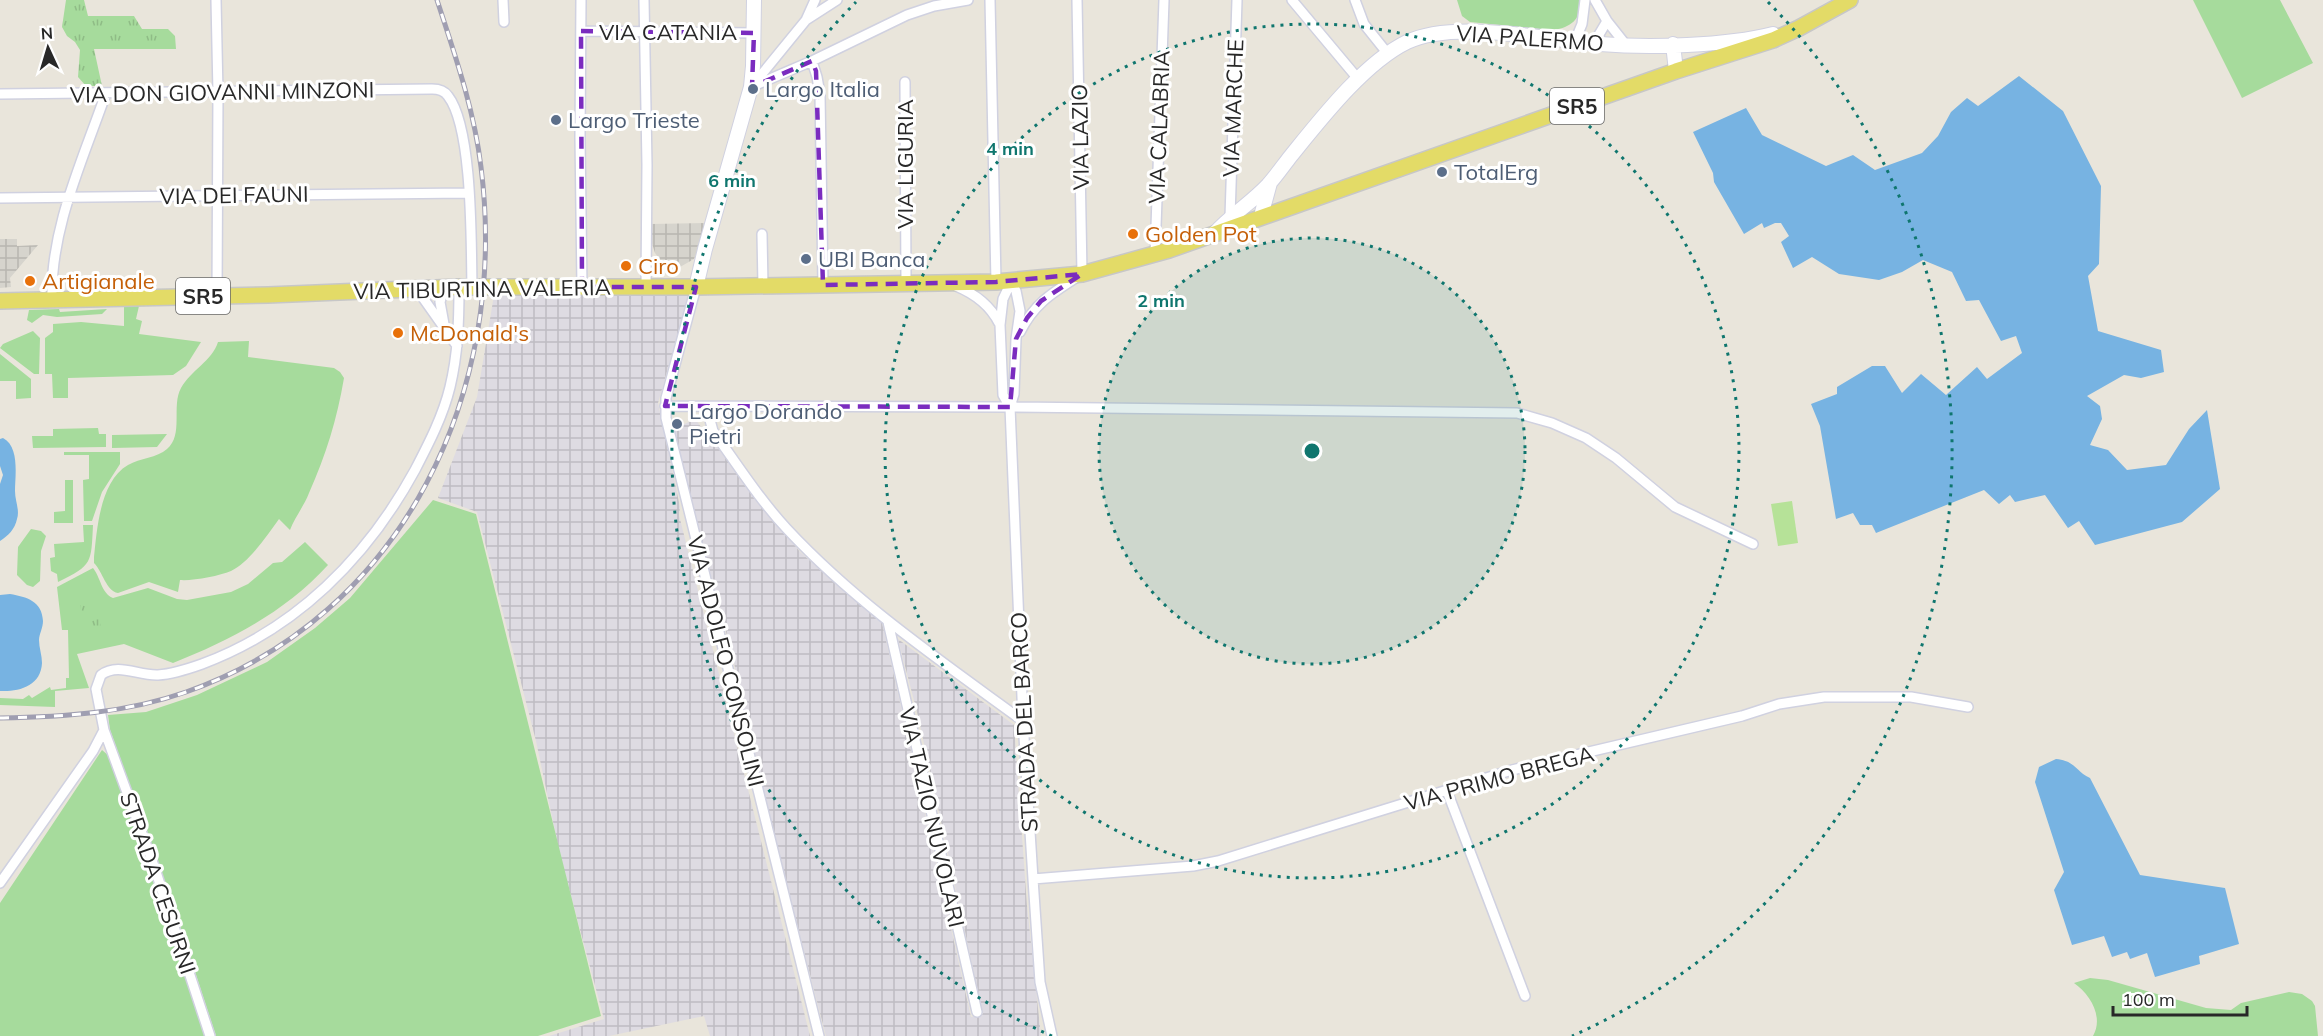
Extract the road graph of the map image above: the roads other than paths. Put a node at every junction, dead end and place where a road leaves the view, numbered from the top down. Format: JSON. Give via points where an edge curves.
{"nodes":[{"id":1,"x":216,"y":0,"type":"edge"},
{"id":2,"x":503,"y":0,"type":"edge"},
{"id":3,"x":581,"y":0,"type":"edge"},
{"id":4,"x":644,"y":0,"type":"edge"},
{"id":5,"x":754,"y":0,"type":"edge"},
{"id":6,"x":815,"y":0,"type":"edge"},
{"id":7,"x":837,"y":0,"type":"edge"},
{"id":8,"x":968,"y":0,"type":"edge"},
{"id":9,"x":990,"y":0,"type":"edge"},
{"id":10,"x":1077,"y":0,"type":"edge"},
{"id":11,"x":1164,"y":0,"type":"edge"},
{"id":12,"x":1237,"y":0,"type":"edge"},
{"id":13,"x":1292,"y":0,"type":"edge"},
{"id":14,"x":1355,"y":0,"type":"edge"},
{"id":15,"x":1585,"y":0,"type":"edge"},
{"id":16,"x":1595,"y":0,"type":"edge"},
{"id":17,"x":1850,"y":0,"type":"edge"},
{"id":18,"x":806,"y":20,"type":"junction"},
{"id":19,"x":1607,"y":21,"type":"junction"},
{"id":20,"x":1812,"y":21,"type":"junction"},
{"id":21,"x":504,"y":22,"type":"dead end"},
{"id":22,"x":581,"y":31,"type":"junction"},
{"id":23,"x":645,"y":32,"type":"junction"},
{"id":24,"x":754,"y":33,"type":"junction"},
{"id":25,"x":1575,"y":41,"type":"junction"},
{"id":26,"x":1594,"y":43,"type":"junction"},
{"id":27,"x":1673,"y":44,"type":"junction"},
{"id":28,"x":1626,"y":45,"type":"junction"},
{"id":29,"x":1388,"y":54,"type":"junction"},
{"id":30,"x":812,"y":61,"type":"junction"},
{"id":31,"x":1676,"y":72,"type":"junction"},
{"id":32,"x":1359,"y":80,"type":"junction"},
{"id":33,"x":905,"y":82,"type":"dead end"},
{"id":34,"x":751,"y":87,"type":"junction"},
{"id":35,"x":106,"y":93,"type":"junction"},
{"id":36,"x":218,"y":93,"type":"junction"},
{"id":37,"x":0,"y":94,"type":"edge"},
{"id":38,"x":1270,"y":183,"type":"junction"},
{"id":39,"x":468,"y":193,"type":"junction"},
{"id":40,"x":218,"y":194,"type":"junction"},
{"id":41,"x":1258,"y":195,"type":"junction"},
{"id":42,"x":0,"y":198,"type":"edge"},
{"id":43,"x":70,"y":198,"type":"junction"},
{"id":44,"x":1285,"y":208,"type":"junction"},
{"id":45,"x":1262,"y":216,"type":"junction"},
{"id":46,"x":1230,"y":217,"type":"junction"},
{"id":47,"x":762,"y":234,"type":"dead end"},
{"id":48,"x":1214,"y":234,"type":"junction"},
{"id":49,"x":1155,"y":255,"type":"junction"},
{"id":50,"x":1082,"y":274,"type":"junction"},
{"id":51,"x":943,"y":282,"type":"junction"},
{"id":52,"x":1003,"y":282,"type":"junction"},
{"id":53,"x":906,"y":283,"type":"junction"},
{"id":54,"x":823,"y":285,"type":"junction"},
{"id":55,"x":763,"y":286,"type":"junction"},
{"id":56,"x":582,"y":287,"type":"junction"},
{"id":57,"x":646,"y":287,"type":"junction"},
{"id":58,"x":696,"y":287,"type":"junction"},
{"id":59,"x":416,"y":288,"type":"junction"},
{"id":60,"x":458,"y":288,"type":"junction"},
{"id":61,"x":217,"y":296,"type":"junction"},
{"id":62,"x":52,"y":300,"type":"junction"},
{"id":63,"x":0,"y":301,"type":"edge"},
{"id":64,"x":1000,"y":325,"type":"junction"},
{"id":65,"x":445,"y":329,"type":"junction"},
{"id":66,"x":1016,"y":339,"type":"junction"},
{"id":67,"x":457,"y":346,"type":"junction"},
{"id":68,"x":665,"y":406,"type":"junction"},
{"id":69,"x":712,"y":407,"type":"junction"},
{"id":70,"x":1010,"y":407,"type":"junction"},
{"id":71,"x":1753,"y":544,"type":"dead end"},
{"id":72,"x":888,"y":622,"type":"junction"},
{"id":73,"x":1968,"y":707,"type":"dead end"},
{"id":74,"x":1023,"y":722,"type":"junction"},
{"id":75,"x":104,"y":730,"type":"junction"},
{"id":76,"x":1447,"y":790,"type":"junction"},
{"id":77,"x":1032,"y":879,"type":"junction"},
{"id":78,"x":0,"y":883,"type":"edge"},
{"id":79,"x":1525,"y":996,"type":"dead end"},
{"id":80,"x":977,"y":1012,"type":"dead end"},
{"id":81,"x":210,"y":1036,"type":"edge"},
{"id":82,"x":819,"y":1036,"type":"edge"},
{"id":83,"x":1052,"y":1036,"type":"edge"}],
"edges":[{"from":1,"to":36,"type":"street"},
{"from":2,"to":21,"type":"street"},
{"from":3,"to":22,"type":"street"},
{"from":4,"to":23,"type":"street"},
{"from":5,"to":24,"type":"street"},
{"from":6,"to":18,"type":"street"},
{"from":7,"to":18,"type":"street"},
{"from":8,"to":30,"type":"street","via":[[907,15]]},
{"from":9,"to":52,"type":"street"},
{"from":10,"to":50,"type":"street","name":"VIA LAZIO"},
{"from":11,"to":49,"type":"street","name":"VIA CALABRIA"},
{"from":12,"to":46,"type":"street","name":"VIA MARCHE"},
{"from":13,"to":32,"type":"street"},
{"from":14,"to":29,"type":"street","via":[[1364,24]]},
{"from":15,"to":25,"type":"street"},
{"from":16,"to":19,"type":"street"},
{"from":17,"to":20,"type":"main road","name":"VIA TIBURTINA VALERIA","number":"SR5"},
{"from":18,"to":34,"type":"street"},
{"from":19,"to":26,"type":"street"},
{"from":19,"to":28,"type":"street"},
{"from":20,"to":27,"type":"street","name":"VIA PALERMO","via":[[1754,38]]},
{"from":20,"to":31,"type":"main road","name":"VIA TIBURTINA VALERIA","number":"SR5","via":[[1773,40]]},
{"from":22,"to":23,"type":"street","name":"VIA CATANIA"},
{"from":22,"to":56,"type":"street"},
{"from":23,"to":24,"type":"street","name":"VIA CATANIA"},
{"from":23,"to":57,"type":"street"},
{"from":24,"to":34,"type":"street"},
{"from":25,"to":26,"type":"street","name":"VIA PALERMO"},
{"from":25,"to":29,"type":"street","name":"VIA PALERMO","via":[[1476,31],[1443,32],[1414,39]]},
{"from":26,"to":28,"type":"street","name":"VIA PALERMO"},
{"from":27,"to":28,"type":"street","name":"VIA PALERMO"},
{"from":27,"to":31,"type":"street"},
{"from":29,"to":32,"type":"street","name":"VIA PALERMO"},
{"from":30,"to":34,"type":"street"},
{"from":30,"to":54,"type":"street","via":[[820,94]]},
{"from":31,"to":44,"type":"main road","name":"VIA TIBURTINA VALERIA","number":"SR5"},
{"from":32,"to":38,"type":"street","name":"VIA PALERMO"},
{"from":33,"to":53,"type":"street","name":"VIA LIGURIA"},
{"from":34,"to":58,"type":"street"},
{"from":35,"to":36,"type":"street","name":"VIA DON GIOVANNI MINZONI"},
{"from":35,"to":37,"type":"street","name":"VIA DON GIOVANNI MINZONI"},
{"from":35,"to":43,"type":"street"},
{"from":36,"to":39,"type":"street","name":"VIA DON GIOVANNI MINZONI","via":[[444,91],[461,130]]},
{"from":36,"to":40,"type":"street"},
{"from":38,"to":41,"type":"street","name":"VIA PALERMO"},
{"from":38,"to":44,"type":"street","via":[[1273,197]]},
{"from":38,"to":45,"type":"street","name":"VIA PALERMO"},
{"from":39,"to":40,"type":"street","name":"VIA DEI FAUNI"},
{"from":39,"to":60,"type":"street"},
{"from":40,"to":43,"type":"street","name":"VIA DEI FAUNI"},
{"from":40,"to":61,"type":"street"},
{"from":41,"to":45,"type":"street"},
{"from":41,"to":46,"type":"street","name":"VIA PALERMO"},
{"from":42,"to":43,"type":"street","name":"VIA DEI FAUNI"},
{"from":43,"to":62,"type":"street","via":[[53,261]]},
{"from":44,"to":45,"type":"main road","name":"VIA TIBURTINA VALERIA","number":"SR5"},
{"from":45,"to":48,"type":"main road","name":"VIA TIBURTINA VALERIA","number":"SR5"},
{"from":46,"to":48,"type":"street","name":"VIA PALERMO"},
{"from":47,"to":55,"type":"street"},
{"from":48,"to":49,"type":"main road","name":"VIA TIBURTINA VALERIA","number":"SR5"},
{"from":49,"to":50,"type":"main road","name":"VIA TIBURTINA VALERIA","number":"SR5"},
{"from":50,"to":52,"type":"main road","name":"VIA TIBURTINA VALERIA","number":"SR5"},
{"from":50,"to":66,"type":"street","name":"STRADA DEL BARCO","via":[[1037,305]]},
{"from":51,"to":52,"type":"main road","name":"VIA TIBURTINA VALERIA","number":"SR5"},
{"from":51,"to":53,"type":"main road","name":"VIA TIBURTINA VALERIA","number":"SR5"},
{"from":51,"to":64,"type":"street","via":[[979,299]]},
{"from":52,"to":64,"type":"street","name":"STRADA DEL BARCO"},
{"from":52,"to":66,"type":"street","name":"STRADA DEL BARCO","via":[[1019,304]]},
{"from":53,"to":54,"type":"main road","name":"VIA TIBURTINA VALERIA","number":"SR5"},
{"from":54,"to":55,"type":"main road","name":"VIA TIBURTINA VALERIA","number":"SR5"},
{"from":55,"to":58,"type":"main road","name":"VIA TIBURTINA VALERIA","number":"SR5"},
{"from":56,"to":57,"type":"main road","name":"VIA TIBURTINA VALERIA","number":"SR5"},
{"from":56,"to":60,"type":"main road","name":"VIA TIBURTINA VALERIA","number":"SR5"},
{"from":57,"to":58,"type":"main road","name":"VIA TIBURTINA VALERIA","number":"SR5"},
{"from":58,"to":68,"type":"street","name":"VIA ADOLFO CONSOLINI"},
{"from":59,"to":60,"type":"main road","name":"VIA TIBURTINA VALERIA","number":"SR5"},
{"from":59,"to":61,"type":"main road","name":"VIA TIBURTINA VALERIA","number":"SR5"},
{"from":59,"to":65,"type":"street"},
{"from":60,"to":65,"type":"street","via":[[440,302]]},
{"from":60,"to":67,"type":"street"},
{"from":61,"to":62,"type":"main road","name":"VIA TIBURTINA VALERIA","number":"SR5"},
{"from":62,"to":63,"type":"main road","name":"VIA TIBURTINA VALERIA","number":"SR5"},
{"from":64,"to":70,"type":"street","name":"STRADA DEL BARCO","via":[[1003,394]]},
{"from":65,"to":67,"type":"street"},
{"from":66,"to":70,"type":"street","name":"STRADA DEL BARCO"},
{"from":67,"to":75,"type":"street","name":"STRADA CESURNI","via":[[450,388],[436,429],[401,496],[360,553],[300,610],[233,651],[165,675],[117,669],[104,673],[96,689]]},
{"from":68,"to":69,"type":"street"},
{"from":68,"to":82,"type":"street","name":"VIA ADOLFO CONSOLINI"},
{"from":69,"to":70,"type":"street"},
{"from":69,"to":72,"type":"street","via":[[713,431],[777,518]]},
{"from":70,"to":71,"type":"street","via":[[1522,414],[1586,438],[1675,507]]},
{"from":70,"to":74,"type":"street","name":"STRADA DEL BARCO"},
{"from":72,"to":74,"type":"street"},
{"from":72,"to":80,"type":"street","name":"VIA TAZIO NUVOLARI"},
{"from":73,"to":76,"type":"street","name":"VIA PRIMO BREGA","via":[[1911,697],[1800,699],[1512,770]]},
{"from":74,"to":77,"type":"street","name":"STRADA DEL BARCO"},
{"from":75,"to":78,"type":"street"},
{"from":75,"to":81,"type":"street","name":"STRADA CESURNI"},
{"from":76,"to":77,"type":"street","name":"VIA PRIMO BREGA","via":[[1212,862]]},
{"from":76,"to":79,"type":"street"},
{"from":77,"to":83,"type":"street","name":"STRADA DEL BARCO","via":[[1040,982]]}]}
